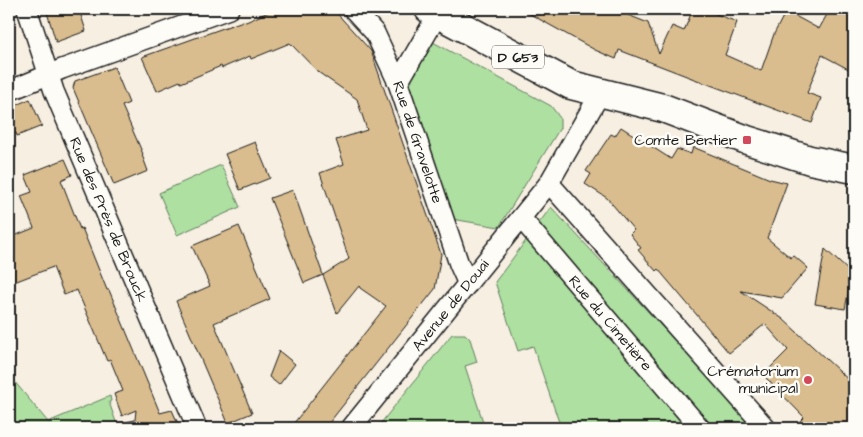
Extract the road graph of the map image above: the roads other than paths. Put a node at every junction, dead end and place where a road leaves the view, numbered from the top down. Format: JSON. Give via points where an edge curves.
{"nodes":[{"id":1,"x":27,"y":9,"type":"edge"},
{"id":2,"x":229,"y":9,"type":"edge"},
{"id":3,"x":353,"y":9,"type":"edge"},
{"id":4,"x":433,"y":11,"type":"edge"},
{"id":5,"x":48,"y":74,"type":"junction"},
{"id":6,"x":398,"y":83,"type":"junction"},
{"id":7,"x":9,"y":91,"type":"edge"},
{"id":8,"x":601,"y":92,"type":"junction"},
{"id":9,"x":854,"y":168,"type":"edge"},
{"id":10,"x":549,"y":183,"type":"junction"},
{"id":11,"x":520,"y":218,"type":"junction"},
{"id":12,"x":468,"y":284,"type":"junction"},
{"id":13,"x":197,"y":428,"type":"edge"},
{"id":14,"x":351,"y":428,"type":"edge"},
{"id":15,"x":700,"y":428,"type":"edge"},
{"id":16,"x":766,"y":428,"type":"edge"}],
"edges":[{"from":1,"to":5,"type":"street","name":"Rue des Près de Brouck"},
{"from":2,"to":5,"type":"street"},
{"from":3,"to":6,"type":"street","name":"Rue de Gravelotte","via":[[375,33]]},
{"from":4,"to":6,"type":"street"},
{"from":4,"to":8,"type":"main road","number":"D 653","via":[[571,85]]},
{"from":5,"to":7,"type":"street"},
{"from":5,"to":13,"type":"street","name":"Rue des Près de Brouck"},
{"from":6,"to":12,"type":"street","name":"Rue de Gravelotte"},
{"from":8,"to":9,"type":"main road","number":"D 653","via":[[663,108],[810,160]]},
{"from":8,"to":10,"type":"street","name":"Avenue de Douai"},
{"from":10,"to":11,"type":"street","name":"Avenue de Douai"},
{"from":10,"to":16,"type":"street"},
{"from":11,"to":12,"type":"street","name":"Avenue de Douai"},
{"from":11,"to":15,"type":"street","name":"Rue du Cimetière"},
{"from":12,"to":14,"type":"street","name":"Avenue de Douai"}]}
